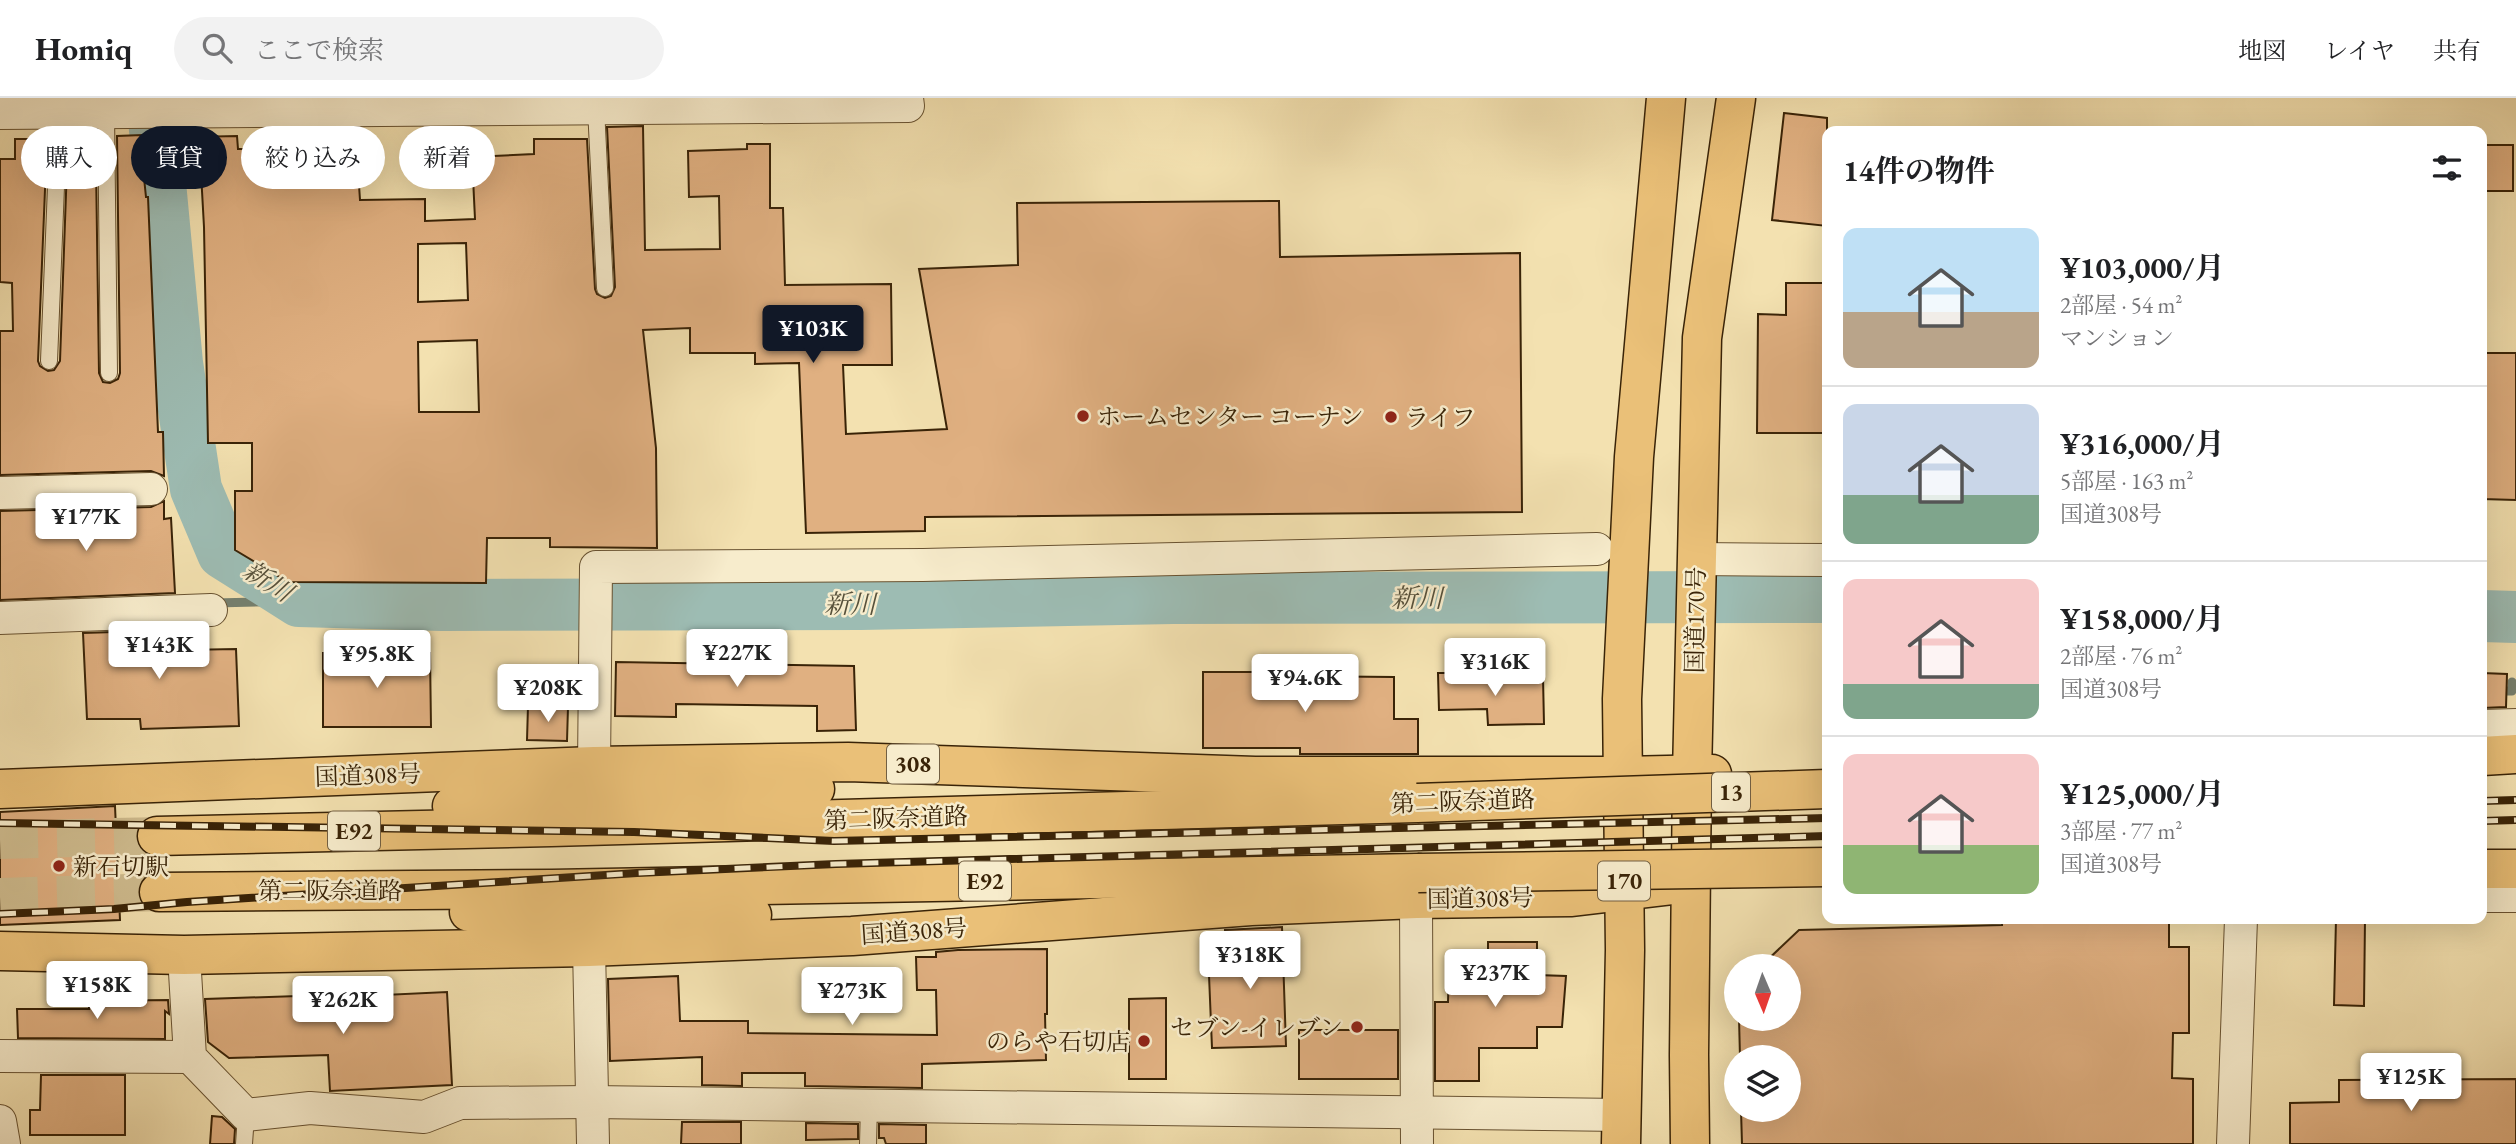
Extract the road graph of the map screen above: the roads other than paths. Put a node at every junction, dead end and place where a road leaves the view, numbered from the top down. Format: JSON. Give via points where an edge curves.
{"nodes":[{"id":1,"x":908,"y":98,"type":"edge"},
{"id":2,"x":1665,"y":98,"type":"edge"},
{"id":3,"x":1737,"y":98,"type":"edge"},
{"id":4,"x":314,"y":104,"type":"edge"},
{"id":5,"x":412,"y":104,"type":"edge"},
{"id":6,"x":597,"y":108,"type":"junction"},
{"id":7,"x":59,"y":112,"type":"junction"},
{"id":8,"x":106,"y":112,"type":"junction"},
{"id":9,"x":0,"y":113,"type":"edge"},
{"id":10,"x":605,"y":288,"type":"dead end"},
{"id":11,"x":49,"y":361,"type":"dead end"},
{"id":12,"x":109,"y":373,"type":"dead end"},
{"id":13,"x":151,"y":489,"type":"dead end"},
{"id":14,"x":0,"y":493,"type":"edge"},
{"id":15,"x":1597,"y":549,"type":"dead end"},
{"id":16,"x":1822,"y":560,"type":"edge"},
{"id":17,"x":1696,"y":568,"type":"junction"},
{"id":18,"x":211,"y":610,"type":"dead end"},
{"id":19,"x":0,"y":618,"type":"edge"},
{"id":20,"x":2516,"y":725,"type":"edge"},
{"id":21,"x":2487,"y":726,"type":"edge"},
{"id":22,"x":2516,"y":746,"type":"edge"},
{"id":23,"x":2487,"y":748,"type":"edge"},
{"id":24,"x":2516,"y":754,"type":"edge"},
{"id":25,"x":2487,"y":756,"type":"edge"},
{"id":26,"x":594,"y":766,"type":"junction"},
{"id":27,"x":1822,"y":771,"type":"edge"},
{"id":28,"x":1692,"y":775,"type":"junction"},
{"id":29,"x":1255,"y":776,"type":"junction"},
{"id":30,"x":2516,"y":776,"type":"edge"},
{"id":31,"x":2487,"y":777,"type":"edge"},
{"id":32,"x":1628,"y":786,"type":"junction"},
{"id":33,"x":0,"y":789,"type":"edge"},
{"id":34,"x":1822,"y":789,"type":"edge"},
{"id":35,"x":1822,"y":799,"type":"edge"},
{"id":36,"x":1822,"y":867,"type":"edge"},
{"id":37,"x":2487,"y":867,"type":"edge"},
{"id":38,"x":2516,"y":867,"type":"edge"},
{"id":39,"x":1822,"y":877,"type":"edge"},
{"id":40,"x":1630,"y":880,"type":"junction"},
{"id":41,"x":1691,"y":883,"type":"junction"},
{"id":42,"x":2516,"y":895,"type":"edge"},
{"id":43,"x":2487,"y":896,"type":"edge"},
{"id":44,"x":1416,"y":899,"type":"junction"},
{"id":45,"x":1251,"y":906,"type":"junction"},
{"id":46,"x":2241,"y":924,"type":"edge"},
{"id":47,"x":589,"y":947,"type":"junction"},
{"id":48,"x":0,"y":951,"type":"edge"},
{"id":49,"x":184,"y":955,"type":"junction"},
{"id":50,"x":0,"y":1056,"type":"edge"},
{"id":51,"x":190,"y":1057,"type":"junction"},
{"id":52,"x":592,"y":1102,"type":"junction"},
{"id":53,"x":869,"y":1105,"type":"junction"},
{"id":54,"x":1417,"y":1112,"type":"junction"},
{"id":55,"x":0,"y":1121,"type":"edge"},
{"id":56,"x":245,"y":1129,"type":"edge"},
{"id":57,"x":1621,"y":1130,"type":"edge"},
{"id":58,"x":4,"y":1144,"type":"edge"},
{"id":59,"x":593,"y":1144,"type":"edge"},
{"id":60,"x":869,"y":1144,"type":"edge"},
{"id":61,"x":1417,"y":1144,"type":"edge"},
{"id":62,"x":1690,"y":1144,"type":"edge"},
{"id":63,"x":2233,"y":1144,"type":"edge"}],
"edges":[{"from":1,"to":6,"type":"street","via":[[908,106]]},
{"from":2,"to":32,"type":"highway","number":"170","via":[[1634,457],[1622,699]]},
{"from":3,"to":17,"type":"highway","name":"国道170号","via":[[1702,338]]},
{"from":4,"to":5,"type":"street"},
{"from":4,"to":8,"type":"street"},
{"from":5,"to":6,"type":"street"},
{"from":6,"to":10,"type":"lane"},
{"from":7,"to":8,"type":"street"},
{"from":7,"to":9,"type":"street"},
{"from":7,"to":11,"type":"lane"},
{"from":8,"to":12,"type":"lane"},
{"from":13,"to":14,"type":"street"},
{"from":15,"to":26,"type":"street","via":[[923,565],[596,567]]},
{"from":16,"to":17,"type":"street"},
{"from":17,"to":28,"type":"highway","name":"国道170号"},
{"from":18,"to":19,"type":"street"},
{"from":20,"to":21,"type":"street"},
{"from":22,"to":23,"type":"highway"},
{"from":24,"to":25,"type":"highway"},
{"from":26,"to":29,"type":"highway","name":"国道308号","number":"308","via":[[848,762]]},
{"from":26,"to":33,"type":"highway","name":"国道308号","number":"308"},
{"from":27,"to":28,"type":"highway","name":"国道308号","number":"308"},
{"from":28,"to":32,"type":"highway","name":"国道308号","number":"308"},
{"from":28,"to":35,"type":"highway","via":[[1746,802]]},
{"from":28,"to":41,"type":"highway","name":"国道170号"},
{"from":29,"to":32,"type":"highway","name":"国道308号","number":"308"},
{"from":29,"to":32,"type":"highway","name":"第二阪奈道路","number":"E92","bridge":true,"via":[[550,797],[158,835],[551,827]]},
{"from":30,"to":31,"type":"highway"},
{"from":32,"to":34,"type":"highway","number":"13","bridge":true},
{"from":32,"to":40,"type":"highway","number":"170"},
{"from":36,"to":40,"type":"highway","bridge":true},
{"from":37,"to":38,"type":"highway"},
{"from":39,"to":41,"type":"highway","name":"国道308号"},
{"from":40,"to":41,"type":"highway","name":"国道308号"},
{"from":40,"to":44,"type":"highway","name":"国道308号","via":[[1572,897]]},
{"from":40,"to":45,"type":"highway","name":"第二阪奈道路","number":"E92","bridge":true,"via":[[159,892],[554,918]]},
{"from":40,"to":57,"type":"highway","number":"170"},
{"from":41,"to":62,"type":"highway","name":"国道170号"},
{"from":42,"to":43,"type":"street"},
{"from":44,"to":45,"type":"highway","name":"国道308号"},
{"from":44,"to":54,"type":"street"},
{"from":45,"to":47,"type":"highway","name":"国道308号","via":[[852,936]]},
{"from":46,"to":63,"type":"street"},
{"from":47,"to":49,"type":"highway","name":"国道308号"},
{"from":47,"to":52,"type":"street"},
{"from":48,"to":49,"type":"highway","name":"国道308号"},
{"from":49,"to":51,"type":"street"},
{"from":50,"to":51,"type":"street"},
{"from":51,"to":56,"type":"street"},
{"from":52,"to":53,"type":"street"},
{"from":52,"to":56,"type":"street","via":[[460,1103],[424,1117],[310,1108]]},
{"from":52,"to":59,"type":"street"},
{"from":53,"to":54,"type":"street"},
{"from":53,"to":60,"type":"lane"},
{"from":54,"to":57,"type":"street"},
{"from":54,"to":61,"type":"street"},
{"from":55,"to":58,"type":"street"}]}
